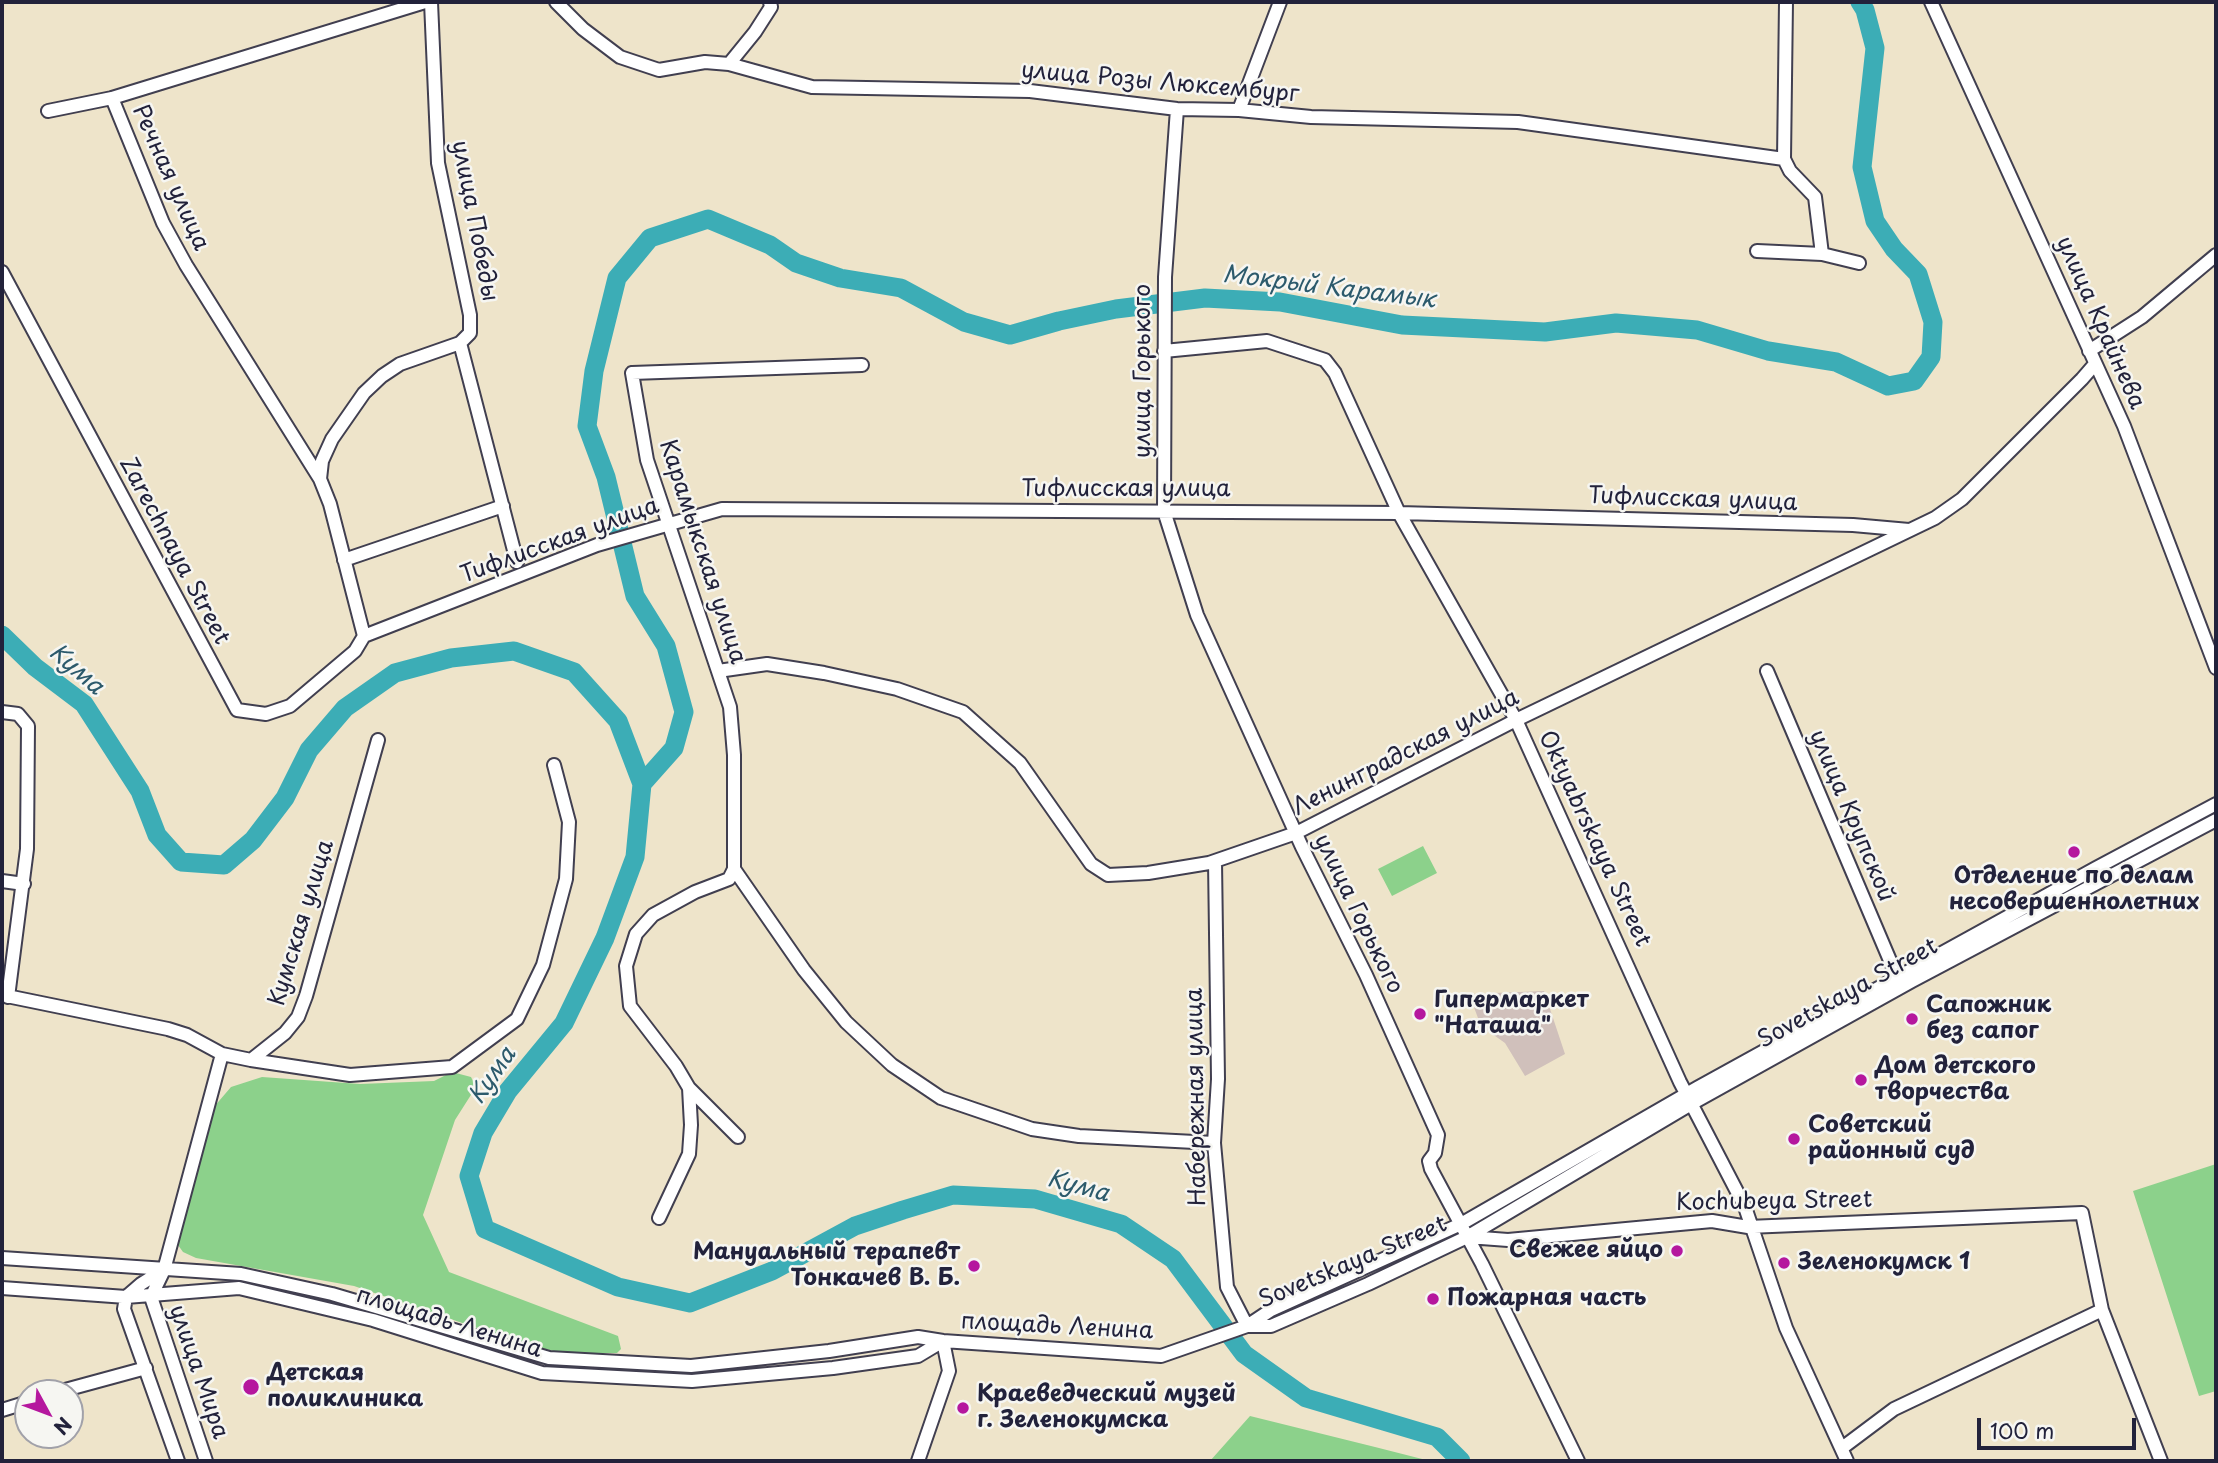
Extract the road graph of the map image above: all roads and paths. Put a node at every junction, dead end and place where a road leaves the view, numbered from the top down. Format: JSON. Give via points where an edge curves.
{"nodes":[{"id":1,"x":425,"y":2,"type":"edge"},
{"id":2,"x":431,"y":2,"type":"edge"},
{"id":3,"x":556,"y":2,"type":"edge"},
{"id":4,"x":770,"y":2,"type":"edge"},
{"id":5,"x":1280,"y":2,"type":"edge"},
{"id":6,"x":1786,"y":2,"type":"edge"},
{"id":7,"x":1931,"y":2,"type":"edge"},
{"id":8,"x":729,"y":64,"type":"junction"},
{"id":9,"x":112,"y":98,"type":"junction"},
{"id":10,"x":1177,"y":109,"type":"junction"},
{"id":11,"x":1238,"y":110,"type":"junction"},
{"id":12,"x":48,"y":111,"type":"dead end"},
{"id":13,"x":1784,"y":159,"type":"junction"},
{"id":14,"x":1757,"y":251,"type":"dead end"},
{"id":15,"x":1822,"y":254,"type":"junction"},
{"id":16,"x":2216,"y":256,"type":"edge"},
{"id":17,"x":1859,"y":263,"type":"dead end"},
{"id":18,"x":2,"y":272,"type":"edge"},
{"id":19,"x":460,"y":343,"type":"junction"},
{"id":20,"x":2093,"y":348,"type":"junction"},
{"id":21,"x":1164,"y":351,"type":"junction"},
{"id":22,"x":2095,"y":364,"type":"junction"},
{"id":23,"x":862,"y":365,"type":"dead end"},
{"id":24,"x":320,"y":479,"type":"junction"},
{"id":25,"x":503,"y":506,"type":"junction"},
{"id":26,"x":1164,"y":511,"type":"junction"},
{"id":27,"x":1399,"y":513,"type":"junction"},
{"id":28,"x":668,"y":524,"type":"junction"},
{"id":29,"x":1909,"y":530,"type":"junction"},
{"id":30,"x":344,"y":560,"type":"junction"},
{"id":31,"x":517,"y":562,"type":"dead end"},
{"id":32,"x":364,"y":636,"type":"junction"},
{"id":33,"x":2216,"y":668,"type":"edge"},
{"id":34,"x":718,"y":671,"type":"junction"},
{"id":35,"x":1767,"y":671,"type":"dead end"},
{"id":36,"x":2,"y":712,"type":"edge"},
{"id":37,"x":1516,"y":720,"type":"junction"},
{"id":38,"x":378,"y":740,"type":"dead end"},
{"id":39,"x":554,"y":765,"type":"dead end"},
{"id":40,"x":2216,"y":804,"type":"edge"},
{"id":41,"x":2216,"y":820,"type":"edge"},
{"id":42,"x":1296,"y":833,"type":"junction"},
{"id":43,"x":1215,"y":861,"type":"junction"},
{"id":44,"x":734,"y":869,"type":"junction"},
{"id":45,"x":2,"y":881,"type":"edge"},
{"id":46,"x":24,"y":884,"type":"junction"},
{"id":47,"x":1897,"y":977,"type":"junction"},
{"id":48,"x":5,"y":996,"type":"edge"},
{"id":49,"x":222,"y":1054,"type":"junction"},
{"id":50,"x":251,"y":1060,"type":"junction"},
{"id":51,"x":689,"y":1088,"type":"junction"},
{"id":52,"x":1689,"y":1099,"type":"junction"},
{"id":53,"x":738,"y":1137,"type":"dead end"},
{"id":54,"x":1214,"y":1143,"type":"junction"},
{"id":55,"x":659,"y":1218,"type":"dead end"},
{"id":56,"x":1461,"y":1224,"type":"junction"},
{"id":57,"x":1753,"y":1227,"type":"junction"},
{"id":58,"x":1468,"y":1237,"type":"junction"},
{"id":59,"x":2,"y":1258,"type":"edge"},
{"id":60,"x":164,"y":1269,"type":"junction"},
{"id":61,"x":2,"y":1288,"type":"edge"},
{"id":62,"x":125,"y":1297,"type":"junction"},
{"id":63,"x":151,"y":1297,"type":"junction"},
{"id":64,"x":2102,"y":1310,"type":"junction"},
{"id":65,"x":1247,"y":1326,"type":"junction"},
{"id":66,"x":943,"y":1342,"type":"junction"},
{"id":67,"x":146,"y":1368,"type":"junction"},
{"id":68,"x":84,"y":1385,"type":"edge"},
{"id":69,"x":1845,"y":1455,"type":"edge"},
{"id":70,"x":178,"y":1461,"type":"edge"},
{"id":71,"x":206,"y":1461,"type":"edge"},
{"id":72,"x":918,"y":1461,"type":"edge"},
{"id":73,"x":1578,"y":1461,"type":"edge"},
{"id":74,"x":1832,"y":1461,"type":"edge"},
{"id":75,"x":2161,"y":1461,"type":"edge"}],
"edges":[{"from":1,"to":9,"type":"street","name":"Речная улица"},
{"from":2,"to":19,"type":"street","name":"улица Победы","via":[[438,163],[470,317],[470,333]]},
{"from":3,"to":8,"type":"street","name":"улица Розы Люксембург","via":[[620,57],[659,70],[705,62]]},
{"from":4,"to":8,"type":"street","via":[[755,32]]},
{"from":5,"to":11,"type":"street"},
{"from":6,"to":13,"type":"street"},
{"from":7,"to":20,"type":"street","name":"улица Крайнева"},
{"from":8,"to":10,"type":"street","name":"улица Розы Люксембург","via":[[812,87],[1030,91]]},
{"from":9,"to":12,"type":"street"},
{"from":9,"to":24,"type":"street","name":"Речная улица","via":[[163,223]]},
{"from":10,"to":11,"type":"street","name":"улица Розы Люксембург"},
{"from":10,"to":21,"type":"street","name":"улица Горького"},
{"from":11,"to":13,"type":"street","name":"улица Розы Люксембург","via":[[1311,117],[1518,122]]},
{"from":13,"to":15,"type":"street","via":[[1815,197]]},
{"from":14,"to":15,"type":"street"},
{"from":15,"to":17,"type":"street"},
{"from":16,"to":20,"type":"street","via":[[2142,317]]},
{"from":18,"to":32,"type":"street","name":"Zarechnaya Street","via":[[237,710],[266,714],[290,706],[355,651]]},
{"from":19,"to":24,"type":"street","via":[[400,364],[364,393],[332,439]]},
{"from":19,"to":25,"type":"street"},
{"from":20,"to":22,"type":"street","name":"улица Крайнева"},
{"from":21,"to":26,"type":"street","name":"улица Горького"},
{"from":21,"to":27,"type":"street","name":"Oktyabrskaya Street","via":[[1267,341],[1325,360]]},
{"from":22,"to":29,"type":"street","name":"Ленинградская улица","via":[[1962,499]]},
{"from":22,"to":33,"type":"street","name":"улица Крайнева","via":[[2124,426]]},
{"from":23,"to":28,"type":"street","name":"Карамыкская улица","via":[[632,373],[647,460]]},
{"from":24,"to":30,"type":"street","name":"Речная улица"},
{"from":25,"to":30,"type":"street"},
{"from":25,"to":31,"type":"street"},
{"from":26,"to":27,"type":"street","name":"Тифлисская улица"},
{"from":26,"to":28,"type":"street","name":"Тифлисская улица","via":[[722,509]]},
{"from":26,"to":42,"type":"street","name":"улица Горького","via":[[1197,615]]},
{"from":27,"to":29,"type":"street","name":"Тифлисская улица"},
{"from":27,"to":37,"type":"street","name":"Oktyabrskaya Street"},
{"from":28,"to":32,"type":"street","name":"Тифлисская улица","via":[[597,545]]},
{"from":28,"to":34,"type":"street","name":"Карамыкская улица"},
{"from":29,"to":37,"type":"street","name":"Ленинградская улица"},
{"from":30,"to":32,"type":"street","name":"Речная улица"},
{"from":34,"to":43,"type":"street","name":"Ленинградская улица","via":[[767,664],[824,673],[897,689],[963,712],[1020,763],[1091,864],[1108,875]]},
{"from":34,"to":44,"type":"street","name":"Карамыкская улица","via":[[730,707]]},
{"from":35,"to":47,"type":"street","name":"улица Крупской"},
{"from":36,"to":46,"type":"street","via":[[18,714],[28,726]]},
{"from":37,"to":42,"type":"street","name":"Ленинградская улица"},
{"from":37,"to":52,"type":"street","name":"Oktyabrskaya Street"},
{"from":38,"to":50,"type":"street","name":"Кумская улица","via":[[298,1017]]},
{"from":39,"to":50,"type":"street","via":[[569,822],[566,879],[543,965],[517,1018],[452,1067],[350,1075]]},
{"from":40,"to":47,"type":"street","name":"Sovetskaya Street"},
{"from":41,"to":52,"type":"street","name":"Sovetskaya Street"},
{"from":42,"to":43,"type":"street","name":"Ленинградская улица"},
{"from":42,"to":56,"type":"street","name":"улица Горького","via":[[1438,1135],[1429,1161]]},
{"from":43,"to":54,"type":"street","name":"Набережная улица","via":[[1218,1079]]},
{"from":44,"to":51,"type":"street","via":[[729,879],[653,915],[636,934],[626,967],[630,1006]]},
{"from":44,"to":54,"type":"street","via":[[846,1022],[892,1065],[941,1098],[1032,1129]]},
{"from":45,"to":46,"type":"street"},
{"from":46,"to":48,"type":"street"},
{"from":47,"to":52,"type":"street","name":"Sovetskaya Street"},
{"from":48,"to":49,"type":"street","via":[[168,1029]]},
{"from":49,"to":50,"type":"street"},
{"from":49,"to":60,"type":"street"},
{"from":51,"to":53,"type":"street"},
{"from":51,"to":55,"type":"street","via":[[689,1154]]},
{"from":52,"to":56,"type":"street","name":"Sovetskaya Street"},
{"from":52,"to":57,"type":"street","name":"Oktyabrskaya Street"},
{"from":52,"to":58,"type":"street","name":"Sovetskaya Street"},
{"from":54,"to":65,"type":"street","name":"Набережная улица","via":[[1227,1287]]},
{"from":56,"to":58,"type":"street","name":"улица Горького"},
{"from":56,"to":65,"type":"street","name":"Sovetskaya Street","via":[[1271,1310]]},
{"from":57,"to":58,"type":"street","name":"Kochubeya Street","via":[[1712,1221],[1508,1240]]},
{"from":57,"to":64,"type":"street","name":"Kochubeya Street","via":[[2082,1213]]},
{"from":57,"to":69,"type":"street","name":"Oktyabrskaya Street","via":[[1786,1328]]},
{"from":58,"to":65,"type":"street","name":"Sovetskaya Street","via":[[1271,1326]]},
{"from":58,"to":73,"type":"street","name":"улица Горького"},
{"from":59,"to":60,"type":"street","name":"площадь Ленина"},
{"from":60,"to":62,"type":"street"},
{"from":60,"to":63,"type":"street"},
{"from":60,"to":66,"type":"street","name":"площадь Ленина","via":[[241,1274],[332,1294],[549,1357],[691,1366],[918,1337]]},
{"from":61,"to":62,"type":"street","name":"площадь Ленина"},
{"from":62,"to":63,"type":"street","name":"площадь Ленина"},
{"from":62,"to":67,"type":"street","name":"улица Мира","via":[[124,1309]]},
{"from":63,"to":66,"type":"street","name":"площадь Ленина","via":[[239,1288],[373,1320],[542,1373],[692,1381],[918,1356]]},
{"from":63,"to":71,"type":"street","name":"улица Мира"},
{"from":64,"to":69,"type":"street","via":[[1894,1409]]},
{"from":64,"to":75,"type":"street"},
{"from":65,"to":66,"type":"street","name":"площадь Ленина","via":[[1161,1356]]},
{"from":66,"to":72,"type":"street","name":"площадь Ленина","via":[[949,1371]]},
{"from":67,"to":68,"type":"street"},
{"from":67,"to":70,"type":"street","name":"улица Мира"},
{"from":69,"to":74,"type":"street"}]}
